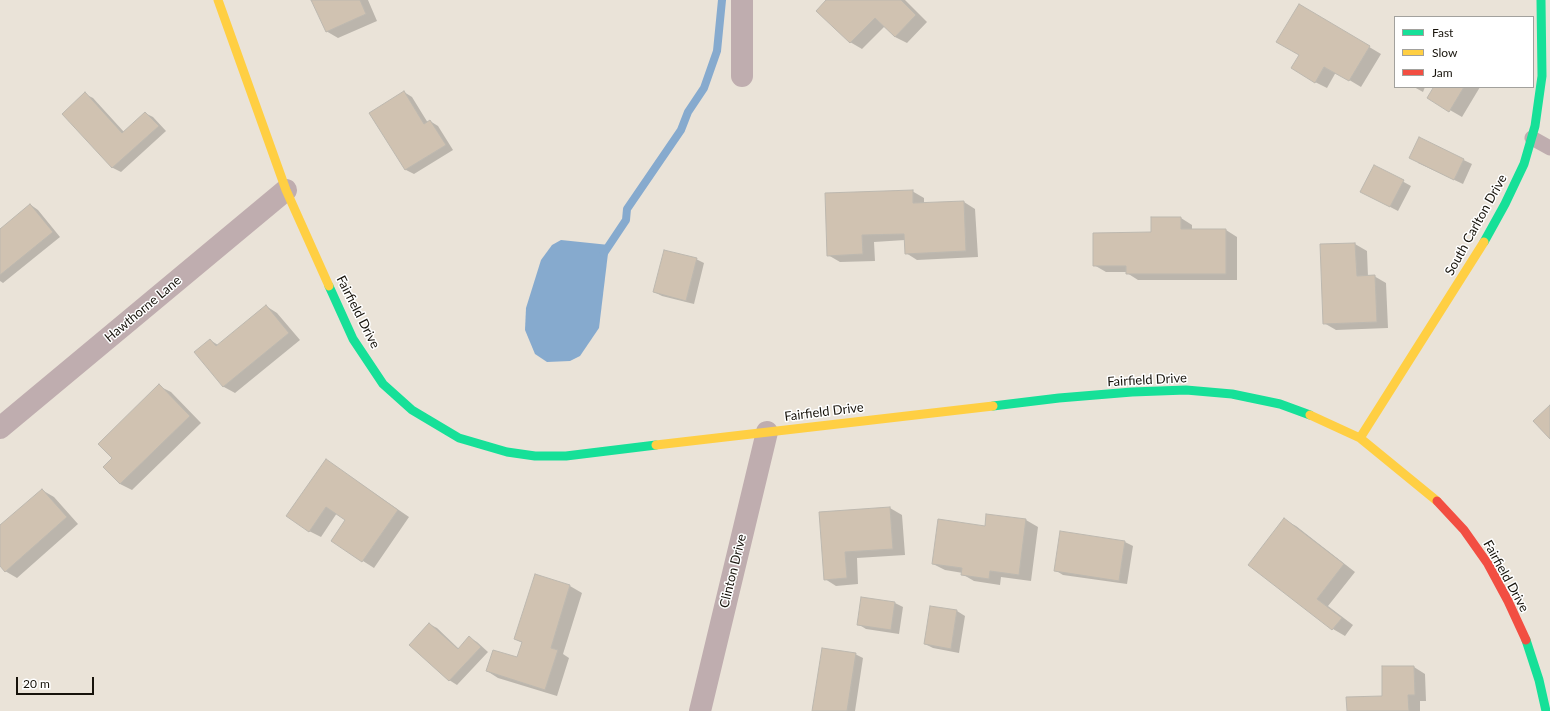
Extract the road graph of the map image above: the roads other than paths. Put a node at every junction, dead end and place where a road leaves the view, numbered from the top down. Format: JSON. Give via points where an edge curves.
{"nodes":[{"id":1,"x":218,"y":0,"type":"edge"},
{"id":2,"x":742,"y":0,"type":"edge"},
{"id":3,"x":1542,"y":0,"type":"edge"},
{"id":4,"x":742,"y":76,"type":"dead end"},
{"id":5,"x":1532,"y":138,"type":"junction"},
{"id":6,"x":1550,"y":148,"type":"edge"},
{"id":7,"x":286,"y":190,"type":"junction"},
{"id":8,"x":0,"y":428,"type":"edge"},
{"id":9,"x":767,"y":432,"type":"junction"},
{"id":10,"x":1360,"y":438,"type":"junction"},
{"id":11,"x":700,"y":711,"type":"edge"},
{"id":12,"x":1546,"y":711,"type":"edge"}],
"edges":[{"from":1,"to":7,"type":"street","name":"Fairfield Drive"},
{"from":2,"to":4,"type":"street"},
{"from":3,"to":5,"type":"street","name":"South Carlton Drive","via":[[1542,76]]},
{"from":5,"to":6,"type":"lane"},
{"from":5,"to":10,"type":"street","name":"South Carlton Drive","via":[[1524,164],[1477,254]]},
{"from":7,"to":8,"type":"street","name":"Hawthorne Lane"},
{"from":7,"to":9,"type":"street","name":"Fairfield Drive","via":[[353,339],[383,384],[412,410],[459,438],[507,452],[535,456],[566,456]]},
{"from":9,"to":10,"type":"street","name":"Fairfield Drive","via":[[1059,398],[1186,390],[1232,394],[1280,404],[1321,419]]},
{"from":9,"to":11,"type":"street","name":"Clinton Drive"},
{"from":10,"to":12,"type":"street","name":"Fairfield Drive","via":[[1436,500],[1464,530],[1488,564],[1525,639]]}]}
